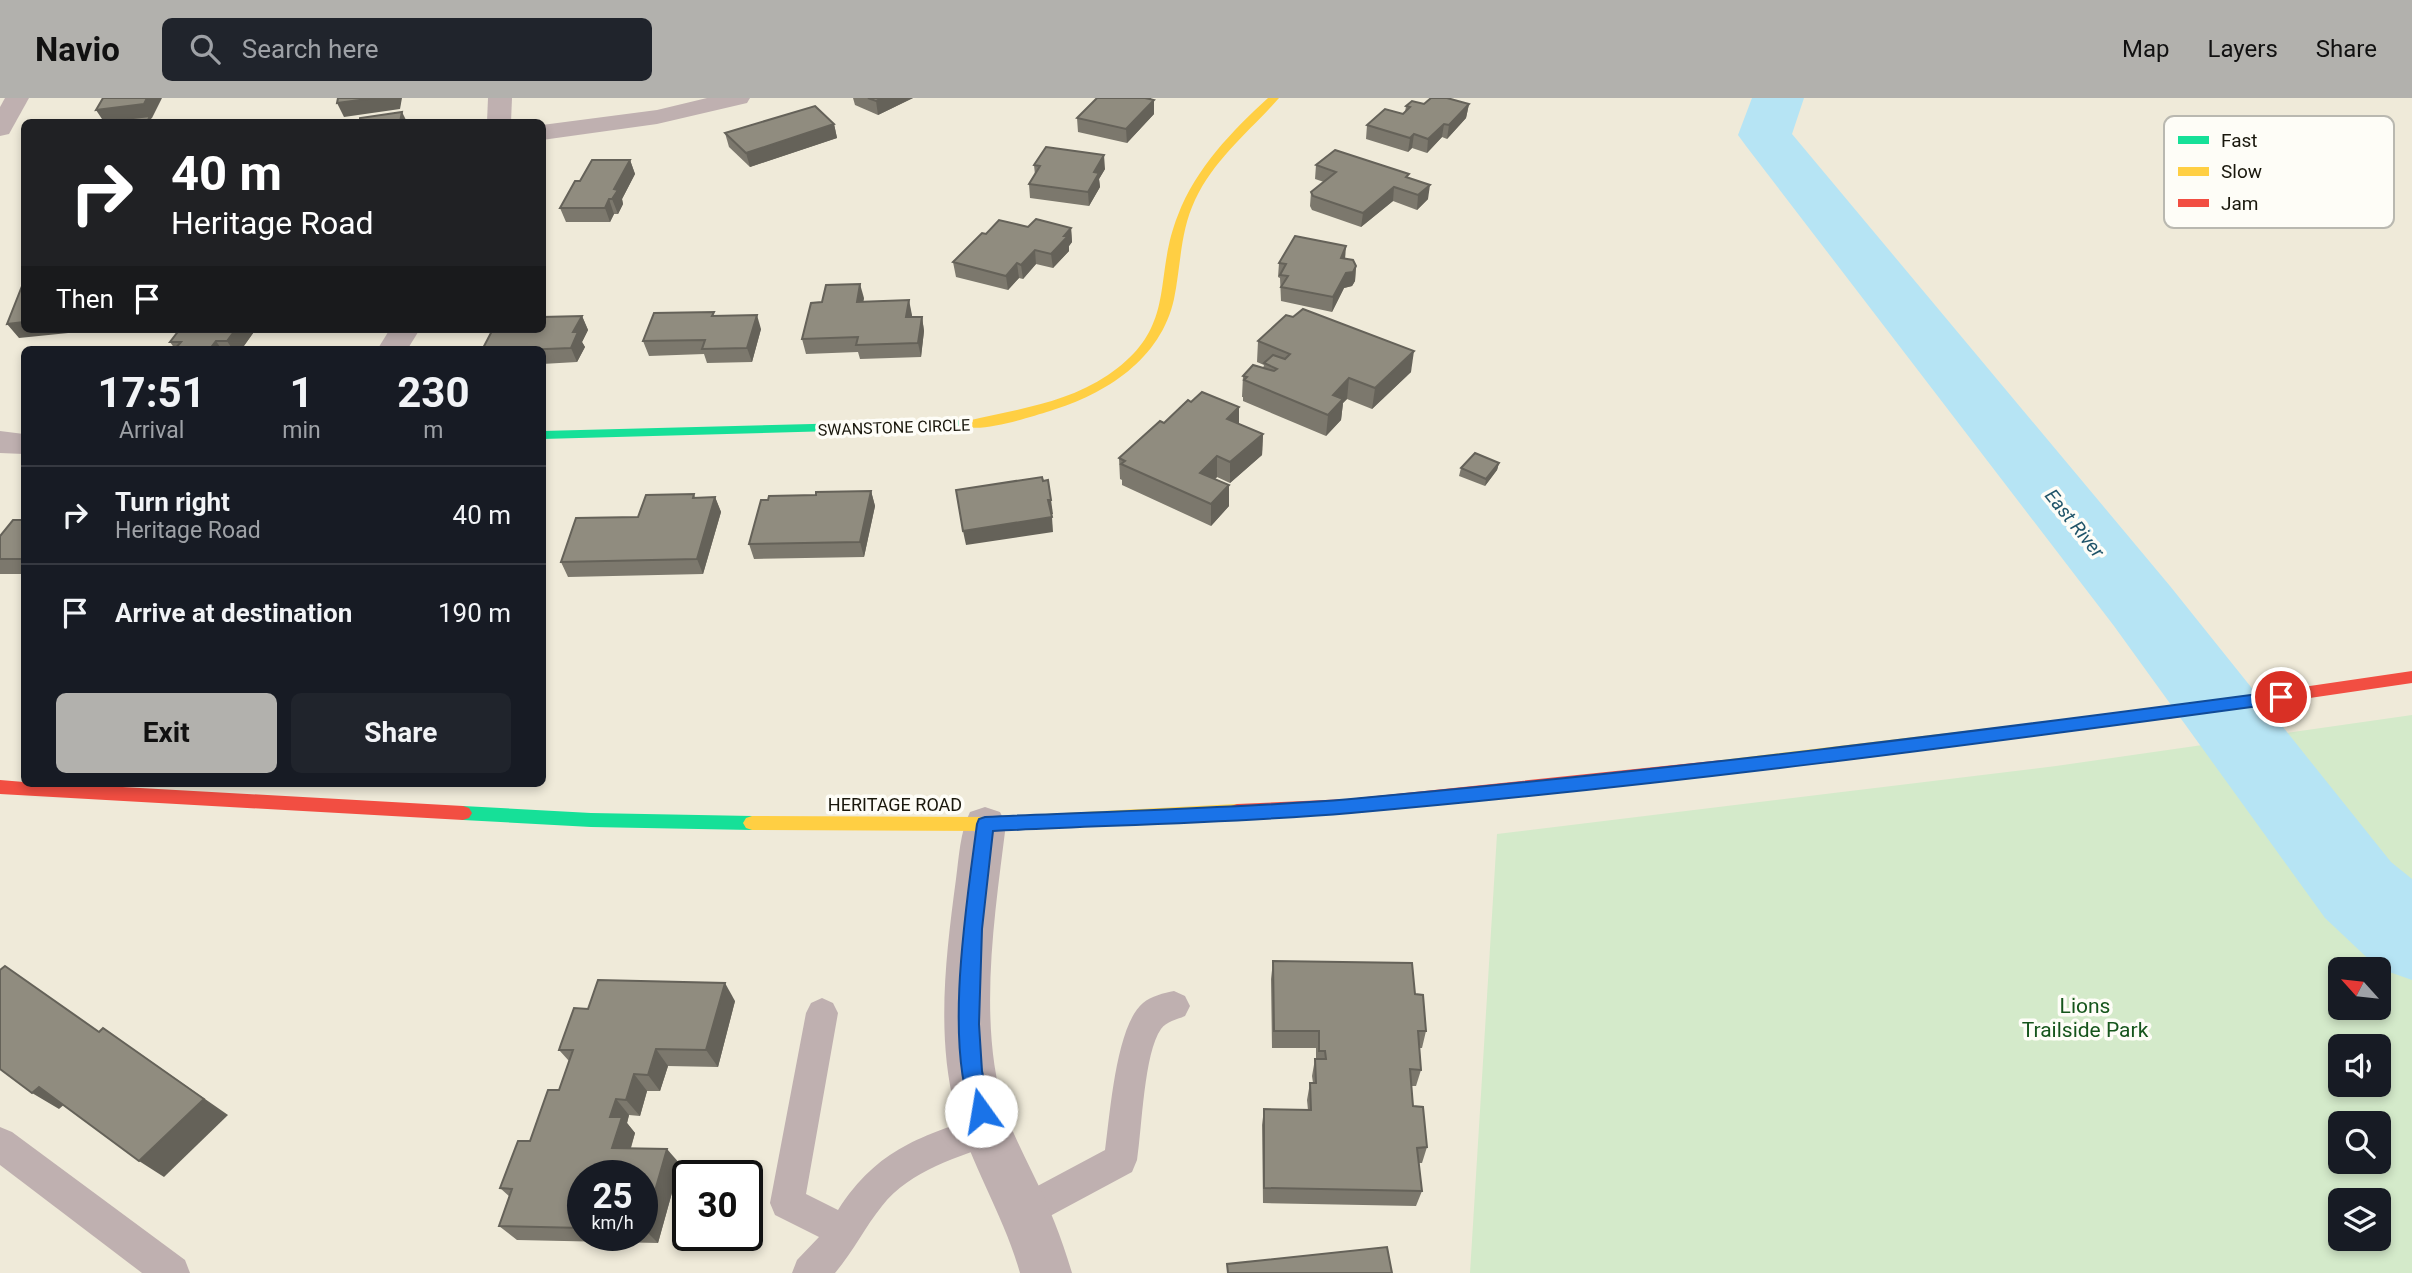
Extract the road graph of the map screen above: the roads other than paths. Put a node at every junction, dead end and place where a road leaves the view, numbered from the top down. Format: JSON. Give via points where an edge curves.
{"nodes":[{"id":1,"x":17,"y":98,"type":"edge"},
{"id":2,"x":500,"y":98,"type":"edge"},
{"id":3,"x":738,"y":98,"type":"edge"},
{"id":4,"x":1274,"y":98,"type":"edge"},
{"id":5,"x":499,"y":119,"type":"edge"},
{"id":6,"x":0,"y":130,"type":"edge"},
{"id":7,"x":546,"y":132,"type":"edge"},
{"id":8,"x":546,"y":435,"type":"edge"},
{"id":9,"x":0,"y":442,"type":"edge"},
{"id":10,"x":21,"y":444,"type":"edge"},
{"id":11,"x":2412,"y":677,"type":"edge"},
{"id":12,"x":0,"y":787,"type":"edge"},
{"id":13,"x":122,"y":789,"type":"edge"},
{"id":14,"x":985,"y":824,"type":"junction"},
{"id":15,"x":1174,"y":1006,"type":"dead end"},
{"id":16,"x":822,"y":1013,"type":"dead end"},
{"id":17,"x":988,"y":1129,"type":"junction"},
{"id":18,"x":0,"y":1144,"type":"edge"},
{"id":19,"x":1025,"y":1211,"type":"junction"},
{"id":20,"x":844,"y":1231,"type":"junction"},
{"id":21,"x":172,"y":1273,"type":"edge"},
{"id":22,"x":810,"y":1273,"type":"edge"},
{"id":23,"x":1046,"y":1273,"type":"edge"}],
"edges":[{"from":1,"to":6,"type":"street"},
{"from":2,"to":5,"type":"street"},
{"from":3,"to":7,"type":"street","via":[[657,117]]},
{"from":4,"to":8,"type":"main road","name":"SWANSTONE CIRCLE","via":[[1213,160],[1190,200],[1177,239],[1167,307],[1155,333],[1135,359],[1076,397],[1009,419],[960,426]]},
{"from":9,"to":10,"type":"street"},
{"from":11,"to":14,"type":"main road","name":"HERITAGE ROAD","via":[[2097,723],[1581,783],[1348,806]]},
{"from":12,"to":13,"type":"main road","name":"HERITAGE ROAD"},
{"from":13,"to":14,"type":"main road","name":"HERITAGE ROAD","via":[[591,820]]},
{"from":14,"to":17,"type":"street","via":[[973,929],[969,1024],[975,1091]]},
{"from":15,"to":19,"type":"lane","via":[[1151,1017],[1140,1039],[1120,1160]]},
{"from":16,"to":20,"type":"lane","via":[[787,1203]]},
{"from":17,"to":19,"type":"street"},
{"from":17,"to":20,"type":"lane","via":[[904,1163],[872,1191]]},
{"from":18,"to":21,"type":"lane"},
{"from":19,"to":23,"type":"street"},
{"from":20,"to":22,"type":"lane"}]}
